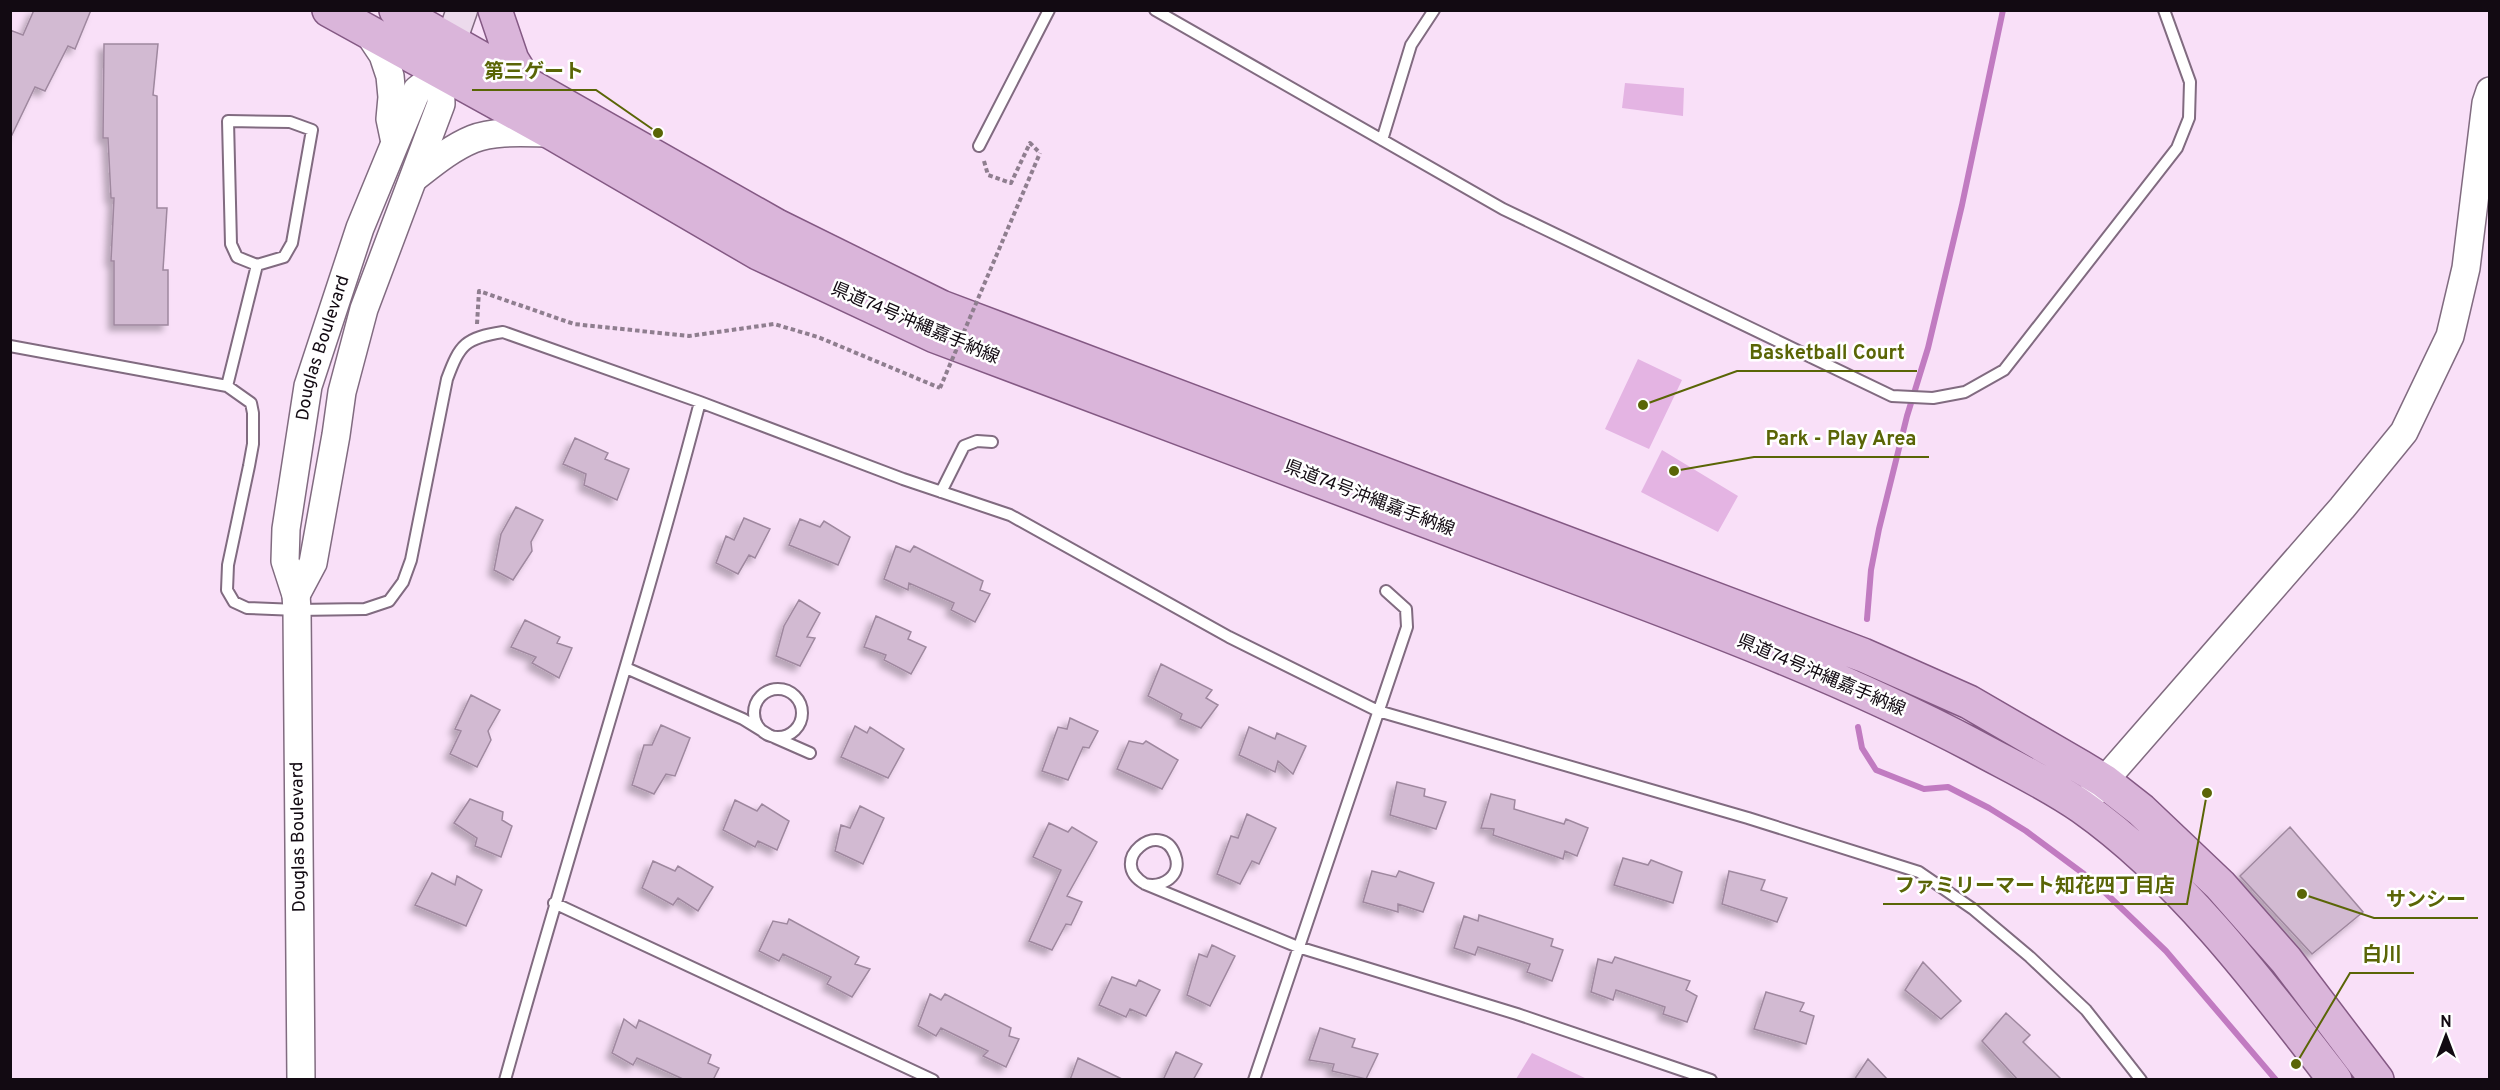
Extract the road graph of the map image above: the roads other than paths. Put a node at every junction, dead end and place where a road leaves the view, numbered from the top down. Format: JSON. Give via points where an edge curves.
{"nodes":[{"id":1,"x":329,"y":10,"type":"edge"},
{"id":2,"x":396,"y":10,"type":"edge"},
{"id":3,"x":462,"y":10,"type":"edge"},
{"id":4,"x":495,"y":10,"type":"edge"},
{"id":5,"x":1049,"y":10,"type":"edge"},
{"id":6,"x":1155,"y":10,"type":"edge"},
{"id":7,"x":1434,"y":10,"type":"edge"},
{"id":8,"x":2164,"y":10,"type":"edge"},
{"id":9,"x":369,"y":34,"type":"junction"},
{"id":10,"x":445,"y":57,"type":"junction"},
{"id":11,"x":528,"y":86,"type":"junction"},
{"id":12,"x":2490,"y":91,"type":"edge"},
{"id":13,"x":552,"y":133,"type":"junction"},
{"id":14,"x":1382,"y":140,"type":"junction"},
{"id":15,"x":395,"y":145,"type":"junction"},
{"id":16,"x":979,"y":146,"type":"road end"},
{"id":17,"x":414,"y":178,"type":"junction"},
{"id":18,"x":257,"y":265,"type":"junction"},
{"id":19,"x":10,"y":346,"type":"edge"},
{"id":20,"x":227,"y":386,"type":"junction"},
{"id":21,"x":700,"y":402,"type":"junction"},
{"id":22,"x":992,"y":442,"type":"dead end"},
{"id":23,"x":940,"y":492,"type":"junction"},
{"id":24,"x":1386,"y":591,"type":"dead end"},
{"id":25,"x":297,"y":603,"type":"junction"},
{"id":26,"x":627,"y":668,"type":"junction"},
{"id":27,"x":1378,"y":711,"type":"junction"},
{"id":28,"x":769,"y":735,"type":"junction"},
{"id":29,"x":810,"y":753,"type":"dead end"},
{"id":30,"x":2104,"y":781,"type":"junction"},
{"id":31,"x":2081,"y":807,"type":"junction"},
{"id":32,"x":1145,"y":884,"type":"junction"},
{"id":33,"x":554,"y":903,"type":"junction"},
{"id":34,"x":1298,"y":947,"type":"junction"},
{"id":35,"x":301,"y":1080,"type":"edge"},
{"id":36,"x":505,"y":1080,"type":"edge"},
{"id":37,"x":933,"y":1080,"type":"edge"},
{"id":38,"x":1254,"y":1080,"type":"edge"},
{"id":39,"x":1711,"y":1080,"type":"edge"},
{"id":40,"x":2141,"y":1080,"type":"edge"},
{"id":41,"x":2335,"y":1080,"type":"edge"},
{"id":42,"x":2377,"y":1080,"type":"edge"}],
"edges":[{"from":1,"to":9,"type":"main road","name":"県道74号沖縄嘉手納線"},
{"from":2,"to":10,"type":"main road"},
{"from":3,"to":10,"type":"main road"},
{"from":4,"to":11,"type":"main road","via":[[512,60]]},
{"from":5,"to":16,"type":"lane"},
{"from":6,"to":14,"type":"lane"},
{"from":7,"to":14,"type":"lane","via":[[1411,45]]},
{"from":8,"to":14,"type":"lane","via":[[2190,82],[2189,118],[2177,148],[2004,370],[1965,392],[1933,398],[1892,396],[1503,209]]},
{"from":9,"to":10,"type":"main road","name":"県道74号沖縄嘉手納線"},
{"from":9,"to":15,"type":"street","via":[[390,75],[390,119]]},
{"from":10,"to":11,"type":"main road","name":"県道74号沖縄嘉手納線"},
{"from":10,"to":13,"type":"main road","name":"県道74号沖縄嘉手納線"},
{"from":10,"to":15,"type":"street","name":"Douglas Boulevard","via":[[417,90]]},
{"from":10,"to":17,"type":"street","name":"Douglas Boulevard","via":[[441,104]]},
{"from":11,"to":30,"type":"main road","name":"県道74号沖縄嘉手納線","via":[[777,226],[941,307],[1863,655],[1969,702]]},
{"from":12,"to":30,"type":"street","via":[[2466,268],[2450,336],[2404,432]]},
{"from":13,"to":17,"type":"street","via":[[474,138]]},
{"from":13,"to":31,"type":"main road","name":"県道74号沖縄嘉手納線","via":[[758,254],[915,328],[1675,614],[1872,696],[2030,776]]},
{"from":15,"to":25,"type":"street","name":"Douglas Boulevard","via":[[360,228],[308,386],[286,530],[285,561]]},
{"from":17,"to":25,"type":"street","name":"Douglas Boulevard","via":[[364,309],[351,356],[313,563]]},
{"from":18,"to":18,"type":"lane","via":[[237,257],[231,244],[228,121],[290,122],[312,130],[292,243],[284,257]]},
{"from":18,"to":20,"type":"lane"},
{"from":19,"to":20,"type":"lane"},
{"from":20,"to":25,"type":"lane","via":[[251,403],[253,444],[228,565],[227,590],[234,602],[247,608]]},
{"from":21,"to":23,"type":"lane"},
{"from":21,"to":25,"type":"lane","via":[[503,332],[476,336],[457,354],[447,379],[411,560],[403,582],[389,601],[365,609]]},
{"from":21,"to":26,"type":"lane"},
{"from":22,"to":23,"type":"lane","via":[[977,441],[964,446]]},
{"from":23,"to":27,"type":"lane","via":[[1010,515],[1229,637]]},
{"from":24,"to":27,"type":"lane","via":[[1406,609],[1407,627]]},
{"from":25,"to":35,"type":"street","name":"Douglas Boulevard"},
{"from":26,"to":28,"type":"lane","via":[[743,719]]},
{"from":26,"to":33,"type":"lane"},
{"from":27,"to":34,"type":"lane"},
{"from":27,"to":40,"type":"lane","via":[[1919,872],[1973,909],[2046,972],[2086,1010]]},
{"from":28,"to":28,"type":"lane","via":[[788,734],[802,718],[800,702],[787,690],[771,690],[760,697],[755,707],[755,719]]},
{"from":28,"to":29,"type":"lane"},
{"from":30,"to":31,"type":"street"},
{"from":30,"to":42,"type":"main road","name":"県道74号沖縄嘉手納線","via":[[2141,810],[2220,885],[2286,960]]},
{"from":31,"to":41,"type":"main road","name":"県道74号沖縄嘉手納線","via":[[2132,847],[2193,907],[2259,980]]},
{"from":32,"to":32,"type":"lane","via":[[1158,885],[1174,874],[1177,861],[1168,845],[1150,841],[1132,856],[1135,876]]},
{"from":32,"to":34,"type":"lane"},
{"from":33,"to":36,"type":"lane"},
{"from":33,"to":37,"type":"lane"},
{"from":34,"to":38,"type":"lane"},
{"from":34,"to":39,"type":"lane","via":[[1517,1014]]}]}
